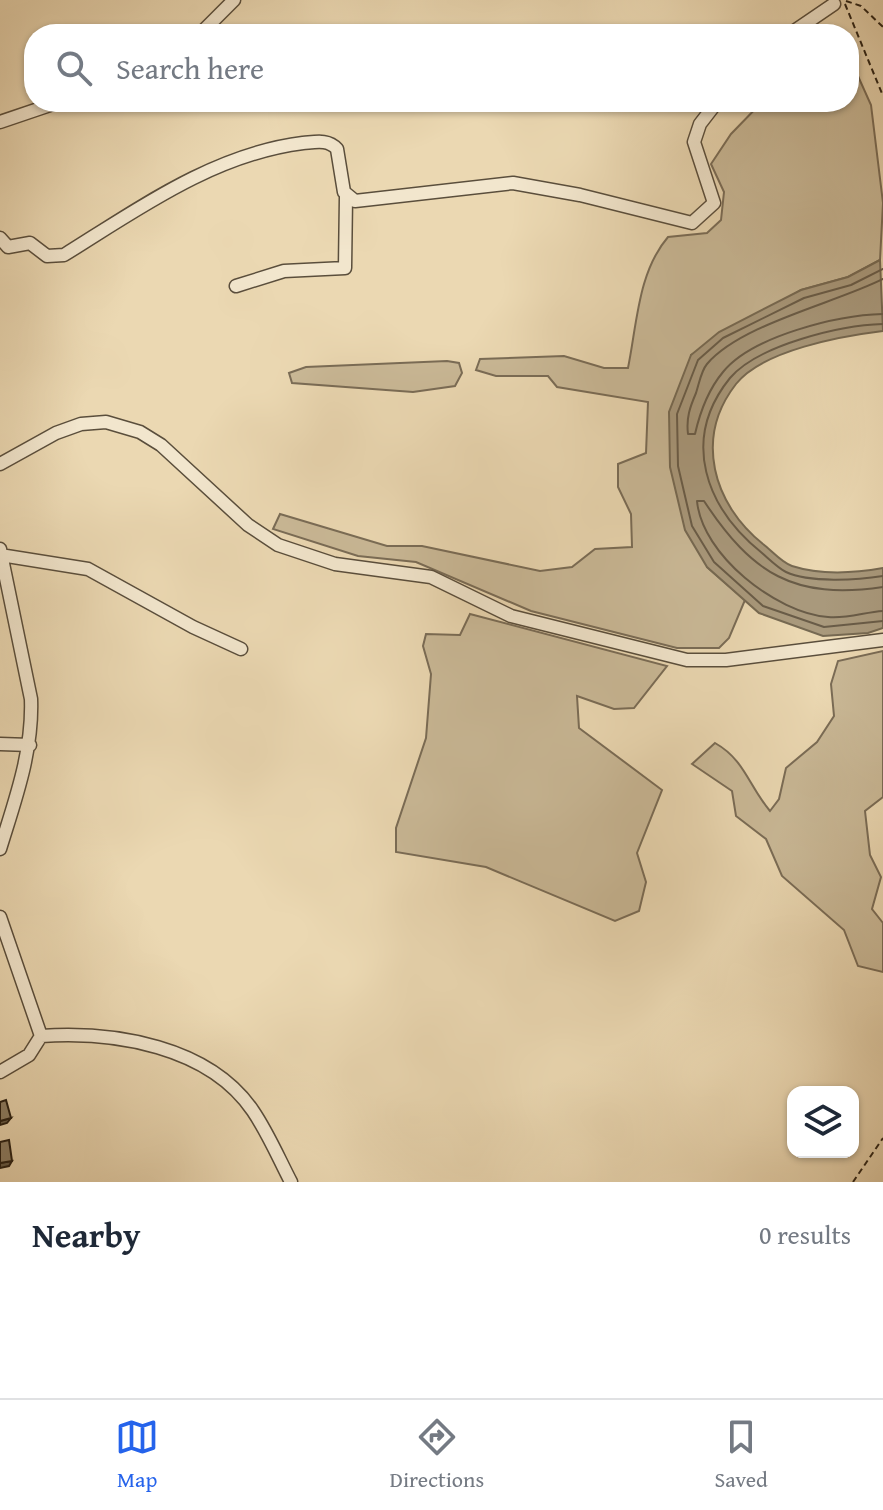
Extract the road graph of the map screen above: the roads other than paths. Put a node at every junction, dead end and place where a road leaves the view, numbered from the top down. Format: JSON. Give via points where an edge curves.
{"nodes":[{"id":1,"x":234,"y":0,"type":"edge"},
{"id":2,"x":841,"y":2,"type":"edge"},
{"id":3,"x":210,"y":24,"type":"edge"},
{"id":4,"x":806,"y":24,"type":"edge"},
{"id":5,"x":30,"y":112,"type":"edge"},
{"id":6,"x":709,"y":112,"type":"edge"},
{"id":7,"x":0,"y":122,"type":"edge"},
{"id":8,"x":346,"y":197,"type":"junction"},
{"id":9,"x":0,"y":238,"type":"edge"},
{"id":10,"x":236,"y":286,"type":"dead end"},
{"id":11,"x":0,"y":464,"type":"edge"},
{"id":12,"x":1,"y":553,"type":"edge"},
{"id":13,"x":6,"y":620,"type":"edge"},
{"id":14,"x":883,"y":640,"type":"edge"},
{"id":15,"x":241,"y":649,"type":"dead end"},
{"id":16,"x":0,"y":744,"type":"edge"},
{"id":17,"x":30,"y":745,"type":"junction"},
{"id":18,"x":0,"y":849,"type":"edge"},
{"id":19,"x":0,"y":917,"type":"edge"},
{"id":20,"x":41,"y":1036,"type":"junction"},
{"id":21,"x":0,"y":1072,"type":"edge"},
{"id":22,"x":291,"y":1182,"type":"edge"}],
"edges":[{"from":1,"to":3,"type":"street"},
{"from":2,"to":4,"type":"street"},
{"from":5,"to":7,"type":"street"},
{"from":6,"to":8,"type":"street","via":[[694,142],[715,199],[711,210],[697,220],[678,222],[513,183],[359,201]]},
{"from":8,"to":9,"type":"street","via":[[337,149],[312,142],[242,156],[55,258],[33,244],[8,247]]},
{"from":8,"to":10,"type":"street","via":[[345,268],[284,271]]},
{"from":11,"to":14,"type":"street","via":[[81,424],[114,424],[161,445],[263,537],[335,564],[431,577],[511,616],[696,661]]},
{"from":12,"to":13,"type":"street"},
{"from":12,"to":15,"type":"street","via":[[88,569]]},
{"from":13,"to":17,"type":"street","via":[[31,699]]},
{"from":16,"to":17,"type":"street"},
{"from":17,"to":18,"type":"street"},
{"from":19,"to":20,"type":"street"},
{"from":20,"to":21,"type":"street","via":[[29,1055]]},
{"from":20,"to":22,"type":"street","via":[[141,1043],[216,1074],[254,1111]]}]}
